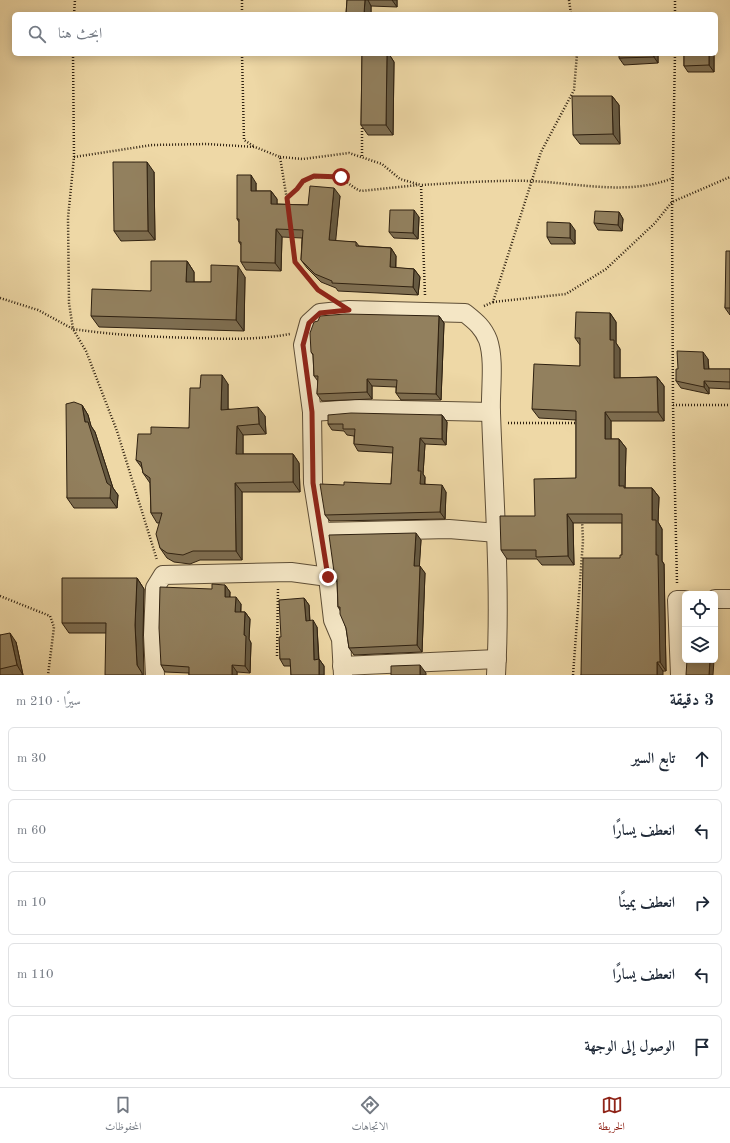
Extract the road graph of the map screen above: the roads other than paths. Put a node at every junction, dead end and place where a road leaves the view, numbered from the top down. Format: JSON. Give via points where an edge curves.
{"nodes":[{"id":1,"x":312,"y":412,"type":"junction"},
{"id":2,"x":491,"y":418,"type":"junction"},
{"id":3,"x":321,"y":532,"type":"junction"},
{"id":4,"x":497,"y":533,"type":"junction"},
{"id":5,"x":328,"y":577,"type":"junction"},
{"id":6,"x":718,"y":599,"type":"edge"},
{"id":7,"x":730,"y":599,"type":"edge"},
{"id":8,"x":681,"y":600,"type":"edge"},
{"id":9,"x":496,"y":667,"type":"edge"},
{"id":10,"x":342,"y":670,"type":"edge"},
{"id":11,"x":155,"y":675,"type":"edge"},
{"id":12,"x":680,"y":675,"type":"edge"}],
"edges":[{"from":1,"to":2,"type":"street","via":[[355,409]]},
{"from":1,"to":2,"type":"street","via":[[303,345],[309,323],[320,313],[349,310],[464,313],[479,324],[488,341],[491,362]]},
{"from":1,"to":3,"type":"street","via":[[313,483]]},
{"from":2,"to":4,"type":"street"},
{"from":3,"to":4,"type":"street","via":[[449,529]]},
{"from":3,"to":5,"type":"street"},
{"from":4,"to":9,"type":"street"},
{"from":5,"to":10,"type":"street","via":[[333,620],[341,639]]},
{"from":5,"to":11,"type":"street","via":[[291,572],[162,575],[155,588]]},
{"from":6,"to":7,"type":"street"},
{"from":8,"to":12,"type":"street"},
{"from":9,"to":10,"type":"street"}]}
